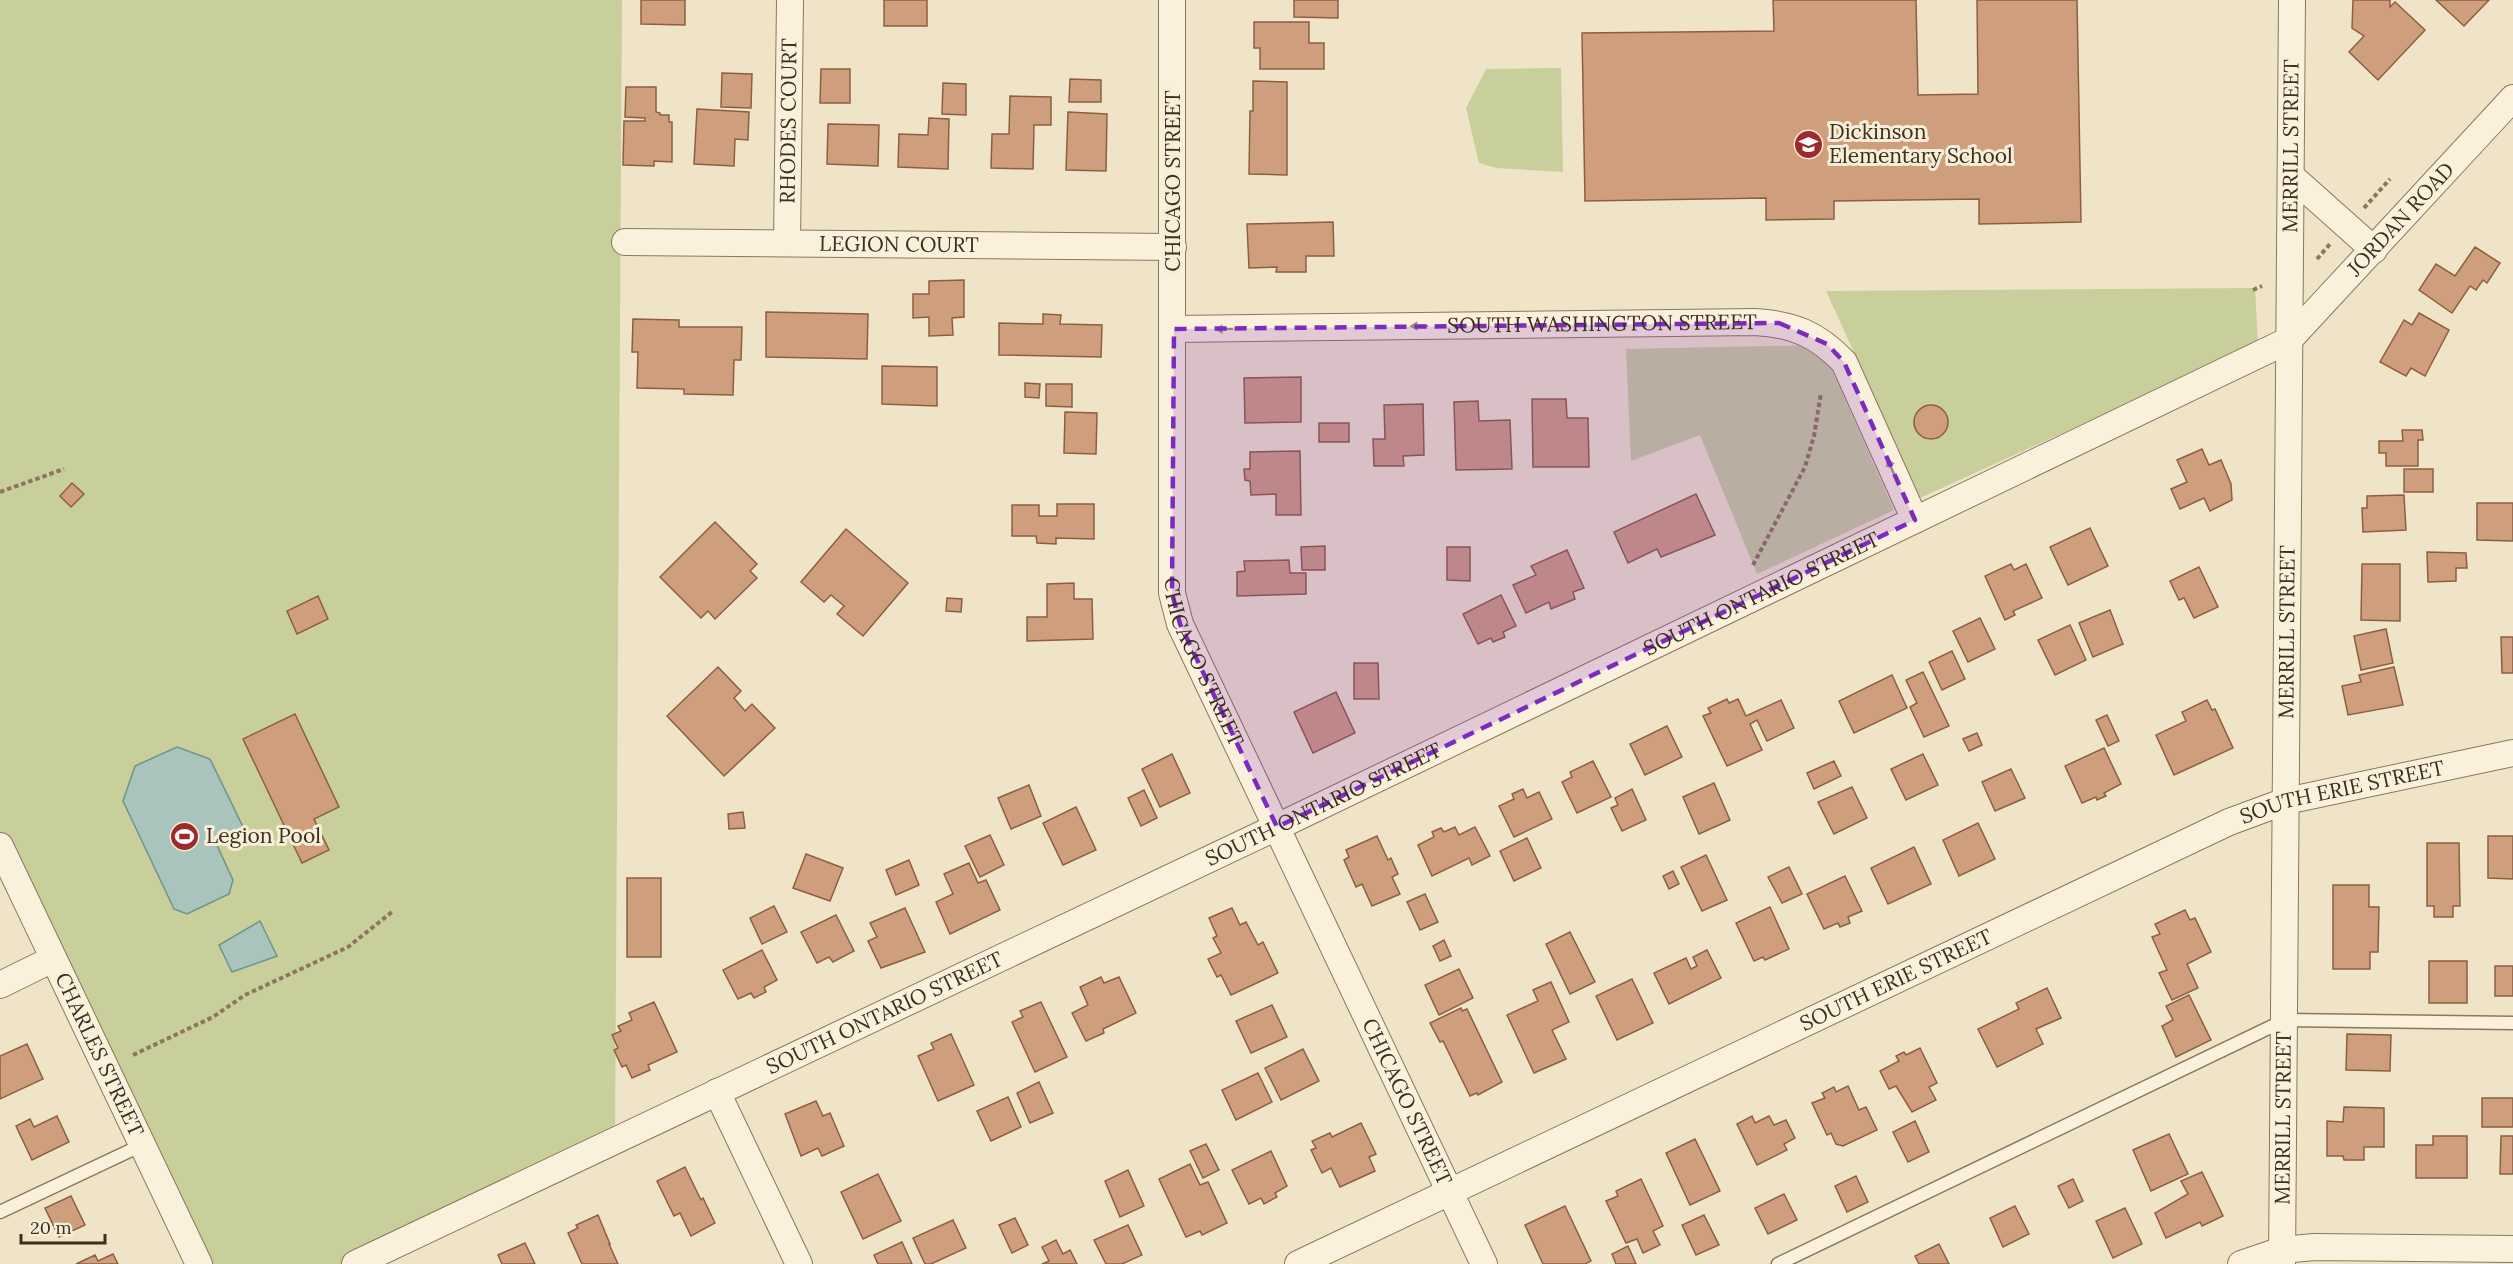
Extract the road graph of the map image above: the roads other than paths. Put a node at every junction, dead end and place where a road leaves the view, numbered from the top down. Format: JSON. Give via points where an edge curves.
{"nodes":[{"id":1,"x":790,"y":0,"type":"edge"},
{"id":2,"x":1172,"y":0,"type":"edge"},
{"id":3,"x":2292,"y":0,"type":"edge"},
{"id":4,"x":2513,"y":98,"type":"edge"},
{"id":5,"x":2291,"y":176,"type":"junction"},
{"id":6,"x":625,"y":242,"type":"dead end"},
{"id":7,"x":788,"y":243,"type":"junction"},
{"id":8,"x":1173,"y":247,"type":"junction"},
{"id":9,"x":2374,"y":250,"type":"junction"},
{"id":10,"x":1174,"y":329,"type":"junction"},
{"id":11,"x":2289,"y":340,"type":"junction"},
{"id":12,"x":1915,"y":520,"type":"junction"},
{"id":13,"x":2513,"y":753,"type":"edge"},
{"id":14,"x":2286,"y":801,"type":"junction"},
{"id":15,"x":1277,"y":826,"type":"junction"},
{"id":16,"x":0,"y":846,"type":"edge"},
{"id":17,"x":54,"y":959,"type":"junction"},
{"id":18,"x":0,"y":984,"type":"edge"},
{"id":19,"x":2285,"y":1020,"type":"junction"},
{"id":20,"x":2513,"y":1023,"type":"edge"},
{"id":21,"x":717,"y":1092,"type":"junction"},
{"id":22,"x":142,"y":1145,"type":"junction"},
{"id":23,"x":1450,"y":1192,"type":"junction"},
{"id":24,"x":0,"y":1212,"type":"edge"},
{"id":25,"x":2513,"y":1249,"type":"edge"},
{"id":26,"x":2282,"y":1257,"type":"edge"},
{"id":27,"x":199,"y":1264,"type":"edge"},
{"id":28,"x":355,"y":1264,"type":"edge"},
{"id":29,"x":799,"y":1264,"type":"edge"},
{"id":30,"x":1298,"y":1264,"type":"edge"},
{"id":31,"x":1484,"y":1264,"type":"edge"},
{"id":32,"x":1778,"y":1264,"type":"edge"},
{"id":33,"x":2241,"y":1264,"type":"edge"}],
"edges":[{"from":1,"to":7,"type":"street","name":"RHODES COURT"},
{"from":2,"to":8,"type":"street","name":"CHICAGO STREET"},
{"from":3,"to":5,"type":"street","name":"MERRILL STREET"},
{"from":4,"to":9,"type":"street","name":"JORDAN ROAD"},
{"from":5,"to":9,"type":"street"},
{"from":5,"to":11,"type":"street","name":"MERRILL STREET"},
{"from":6,"to":7,"type":"street","name":"LEGION COURT"},
{"from":7,"to":8,"type":"street","name":"LEGION COURT"},
{"from":8,"to":10,"type":"street","name":"CHICAGO STREET"},
{"from":9,"to":11,"type":"street","name":"JORDAN ROAD"},
{"from":12,"to":10,"type":"street","name":"SOUTH WASHINGTON STREET","one_way":true,"via":[[1844,362],[1827,344],[1779,323]]},
{"from":10,"to":15,"type":"street","name":"CHICAGO STREET","via":[[1172,593],[1180,624]]},
{"from":11,"to":12,"type":"street","name":"SOUTH ONTARIO STREET"},
{"from":11,"to":14,"type":"street","name":"MERRILL STREET"},
{"from":12,"to":15,"type":"street","name":"SOUTH ONTARIO STREET"},
{"from":13,"to":14,"type":"street","name":"SOUTH ERIE STREET"},
{"from":14,"to":19,"type":"street","name":"MERRILL STREET"},
{"from":14,"to":23,"type":"street","name":"SOUTH ERIE STREET","via":[[2229,822]]},
{"from":15,"to":21,"type":"street","name":"SOUTH ONTARIO STREET"},
{"from":15,"to":23,"type":"street","name":"CHICAGO STREET"},
{"from":16,"to":17,"type":"street","name":"CHARLES STREET"},
{"from":17,"to":18,"type":"street"},
{"from":17,"to":22,"type":"street","name":"CHARLES STREET"},
{"from":19,"to":20,"type":"lane"},
{"from":19,"to":26,"type":"street","name":"MERRILL STREET"},
{"from":19,"to":32,"type":"lane"},
{"from":21,"to":28,"type":"street","name":"SOUTH ONTARIO STREET"},
{"from":21,"to":29,"type":"street"},
{"from":22,"to":24,"type":"lane"},
{"from":22,"to":27,"type":"street","name":"CHARLES STREET"},
{"from":23,"to":30,"type":"street","name":"SOUTH ERIE STREET"},
{"from":23,"to":31,"type":"street","name":"CHICAGO STREET"},
{"from":25,"to":26,"type":"street","via":[[2313,1247]]},
{"from":26,"to":33,"type":"street"}]}
